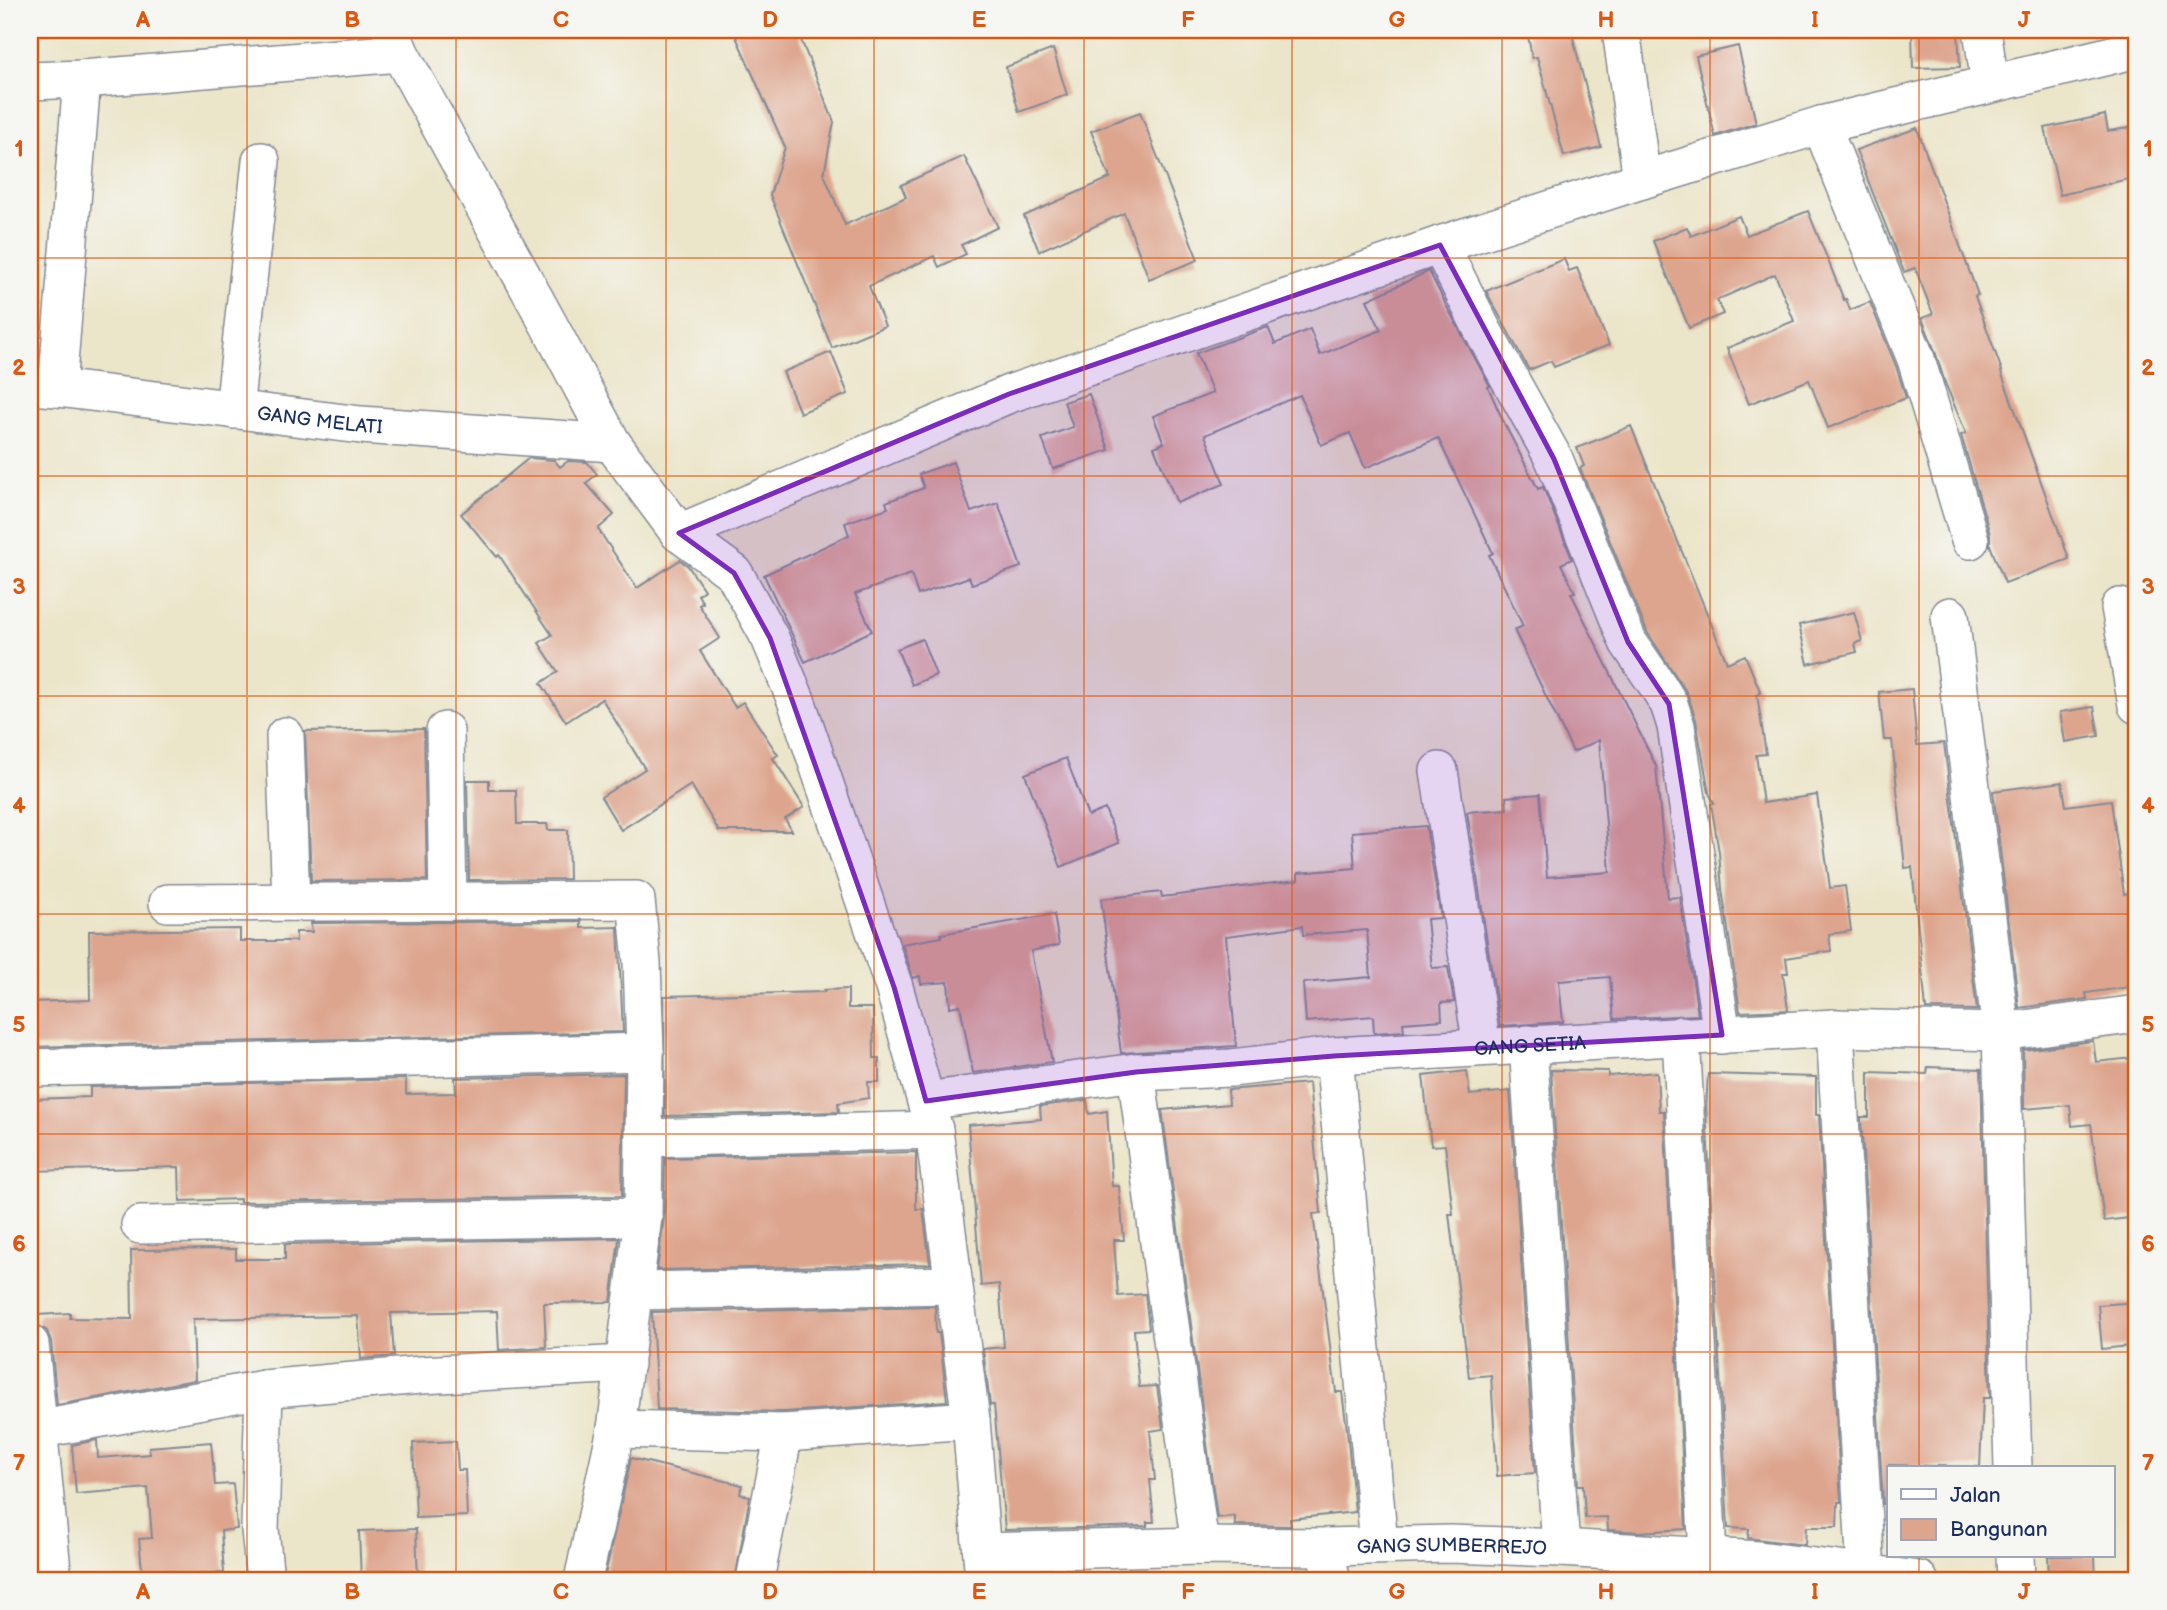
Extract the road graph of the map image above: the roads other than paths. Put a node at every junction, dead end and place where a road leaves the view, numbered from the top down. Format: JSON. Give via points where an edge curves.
{"nodes":[{"id":1,"x":1621,"y":30,"type":"edge"},
{"id":2,"x":1982,"y":30,"type":"edge"},
{"id":3,"x":396,"y":41,"type":"edge"},
{"id":4,"x":2137,"y":49,"type":"edge"},
{"id":5,"x":82,"y":79,"type":"junction"},
{"id":6,"x":30,"y":81,"type":"edge"},
{"id":7,"x":1990,"y":83,"type":"junction"},
{"id":8,"x":1821,"y":125,"type":"junction"},
{"id":9,"x":261,"y":161,"type":"dead end"},
{"id":10,"x":1642,"y":180,"type":"junction"},
{"id":11,"x":1440,"y":246,"type":"junction"},
{"id":12,"x":43,"y":387,"type":"edge"},
{"id":13,"x":234,"y":410,"type":"junction"},
{"id":14,"x":612,"y":443,"type":"junction"},
{"id":15,"x":680,"y":533,"type":"junction"},
{"id":16,"x":1970,"y":540,"type":"dead end"},
{"id":17,"x":2120,"y":607,"type":"dead end"},
{"id":18,"x":1950,"y":616,"type":"dead end"},
{"id":19,"x":2137,"y":705,"type":"edge"},
{"id":20,"x":445,"y":730,"type":"dead end"},
{"id":21,"x":285,"y":736,"type":"dead end"},
{"id":22,"x":1440,"y":771,"type":"dead end"},
{"id":23,"x":448,"y":901,"type":"junction"},
{"id":24,"x":290,"y":902,"type":"junction"},
{"id":25,"x":168,"y":903,"type":"dead end"},
{"id":26,"x":2137,"y":1014,"type":"edge"},
{"id":27,"x":1835,"y":1028,"type":"junction"},
{"id":28,"x":2001,"y":1032,"type":"junction"},
{"id":29,"x":1681,"y":1035,"type":"junction"},
{"id":30,"x":1722,"y":1035,"type":"junction"},
{"id":31,"x":1528,"y":1044,"type":"junction"},
{"id":32,"x":1482,"y":1047,"type":"junction"},
{"id":33,"x":645,"y":1052,"type":"junction"},
{"id":34,"x":1334,"y":1056,"type":"junction"},
{"id":35,"x":30,"y":1068,"type":"edge"},
{"id":36,"x":1136,"y":1072,"type":"junction"},
{"id":37,"x":930,"y":1115,"type":"junction"},
{"id":38,"x":644,"y":1138,"type":"junction"},
{"id":39,"x":643,"y":1217,"type":"junction"},
{"id":40,"x":140,"y":1226,"type":"dead end"},
{"id":41,"x":953,"y":1285,"type":"junction"},
{"id":42,"x":635,"y":1291,"type":"junction"},
{"id":43,"x":30,"y":1344,"type":"edge"},
{"id":44,"x":625,"y":1364,"type":"junction"},
{"id":45,"x":264,"y":1389,"type":"junction"},
{"id":46,"x":971,"y":1420,"type":"junction"},
{"id":47,"x":616,"y":1429,"type":"junction"},
{"id":48,"x":35,"y":1430,"type":"edge"},
{"id":49,"x":784,"y":1433,"type":"junction"},
{"id":50,"x":2013,"y":1466,"type":"edge"},
{"id":51,"x":1379,"y":1544,"type":"junction"},
{"id":52,"x":1199,"y":1546,"type":"junction"},
{"id":53,"x":1561,"y":1548,"type":"junction"},
{"id":54,"x":1708,"y":1556,"type":"junction"},
{"id":55,"x":2015,"y":1558,"type":"edge"},
{"id":56,"x":1328,"y":1564,"type":"edge"},
{"id":57,"x":983,"y":1566,"type":"edge"},
{"id":58,"x":1760,"y":1570,"type":"edge"},
{"id":59,"x":1866,"y":1573,"type":"junction"},
{"id":60,"x":53,"y":1580,"type":"edge"},
{"id":61,"x":265,"y":1580,"type":"edge"},
{"id":62,"x":583,"y":1580,"type":"edge"},
{"id":63,"x":755,"y":1580,"type":"edge"},
{"id":64,"x":1919,"y":1580,"type":"edge"},
{"id":65,"x":2016,"y":1580,"type":"edge"}],
"edges":[{"from":1,"to":10,"type":"street"},
{"from":2,"to":7,"type":"street"},
{"from":3,"to":5,"type":"street"},
{"from":3,"to":14,"type":"street"},
{"from":4,"to":7,"type":"street"},
{"from":5,"to":6,"type":"street"},
{"from":5,"to":12,"type":"street"},
{"from":7,"to":8,"type":"street"},
{"from":8,"to":10,"type":"street"},
{"from":8,"to":16,"type":"street","via":[[1916,359]]},
{"from":9,"to":13,"type":"street"},
{"from":10,"to":11,"type":"street"},
{"from":11,"to":15,"type":"street","via":[[1009,394]]},
{"from":11,"to":30,"type":"street","via":[[1554,459],[1628,642],[1669,704]]},
{"from":12,"to":13,"type":"street","name":"GANG MELATI"},
{"from":13,"to":14,"type":"street","name":"GANG MELATI","via":[[361,425]]},
{"from":14,"to":15,"type":"street"},
{"from":15,"to":37,"type":"street","via":[[734,573],[771,638],[885,961]]},
{"from":17,"to":19,"type":"street"},
{"from":18,"to":28,"type":"street"},
{"from":20,"to":23,"type":"street"},
{"from":21,"to":24,"type":"street"},
{"from":22,"to":32,"type":"street"},
{"from":23,"to":24,"type":"street"},
{"from":23,"to":33,"type":"street","via":[[636,900]]},
{"from":24,"to":25,"type":"street"},
{"from":26,"to":28,"type":"street","name":"GANG SETIA"},
{"from":27,"to":28,"type":"street","name":"GANG SETIA"},
{"from":27,"to":30,"type":"street","name":"GANG SETIA"},
{"from":27,"to":59,"type":"street"},
{"from":28,"to":50,"type":"street"},
{"from":29,"to":30,"type":"street","name":"GANG SETIA"},
{"from":29,"to":31,"type":"street","name":"GANG SETIA"},
{"from":29,"to":54,"type":"street"},
{"from":31,"to":32,"type":"street","name":"GANG SETIA"},
{"from":31,"to":53,"type":"street"},
{"from":32,"to":34,"type":"street","name":"GANG SETIA"},
{"from":33,"to":35,"type":"street"},
{"from":33,"to":38,"type":"street"},
{"from":34,"to":36,"type":"street","name":"GANG SETIA","via":[[1231,1068]]},
{"from":34,"to":51,"type":"street"},
{"from":36,"to":37,"type":"street","name":"GANG SETIA"},
{"from":36,"to":52,"type":"street"},
{"from":37,"to":38,"type":"street","name":"GANG SETIA"},
{"from":37,"to":41,"type":"street"},
{"from":38,"to":39,"type":"street"},
{"from":39,"to":40,"type":"street"},
{"from":39,"to":42,"type":"street"},
{"from":41,"to":42,"type":"street"},
{"from":41,"to":46,"type":"street"},
{"from":42,"to":44,"type":"street"},
{"from":43,"to":48,"type":"street"},
{"from":44,"to":45,"type":"street"},
{"from":44,"to":47,"type":"street"},
{"from":45,"to":48,"type":"street"},
{"from":45,"to":61,"type":"street","via":[[260,1529]]},
{"from":46,"to":49,"type":"street"},
{"from":46,"to":57,"type":"street"},
{"from":47,"to":49,"type":"street"},
{"from":47,"to":62,"type":"street"},
{"from":48,"to":60,"type":"street"},
{"from":49,"to":63,"type":"street"},
{"from":51,"to":53,"type":"street","name":"GANG SUMBERREJO"},
{"from":51,"to":56,"type":"street","name":"GANG SUMBERREJO"},
{"from":52,"to":56,"type":"street","name":"GANG SUMBERREJO"},
{"from":52,"to":57,"type":"street","name":"GANG SUMBERREJO"},
{"from":53,"to":54,"type":"street","name":"GANG SUMBERREJO"},
{"from":54,"to":58,"type":"street","name":"GANG SUMBERREJO"},
{"from":55,"to":65,"type":"street"},
{"from":58,"to":59,"type":"street","name":"GANG SUMBERREJO"},
{"from":59,"to":64,"type":"street","name":"GANG SUMBERREJO"}]}
